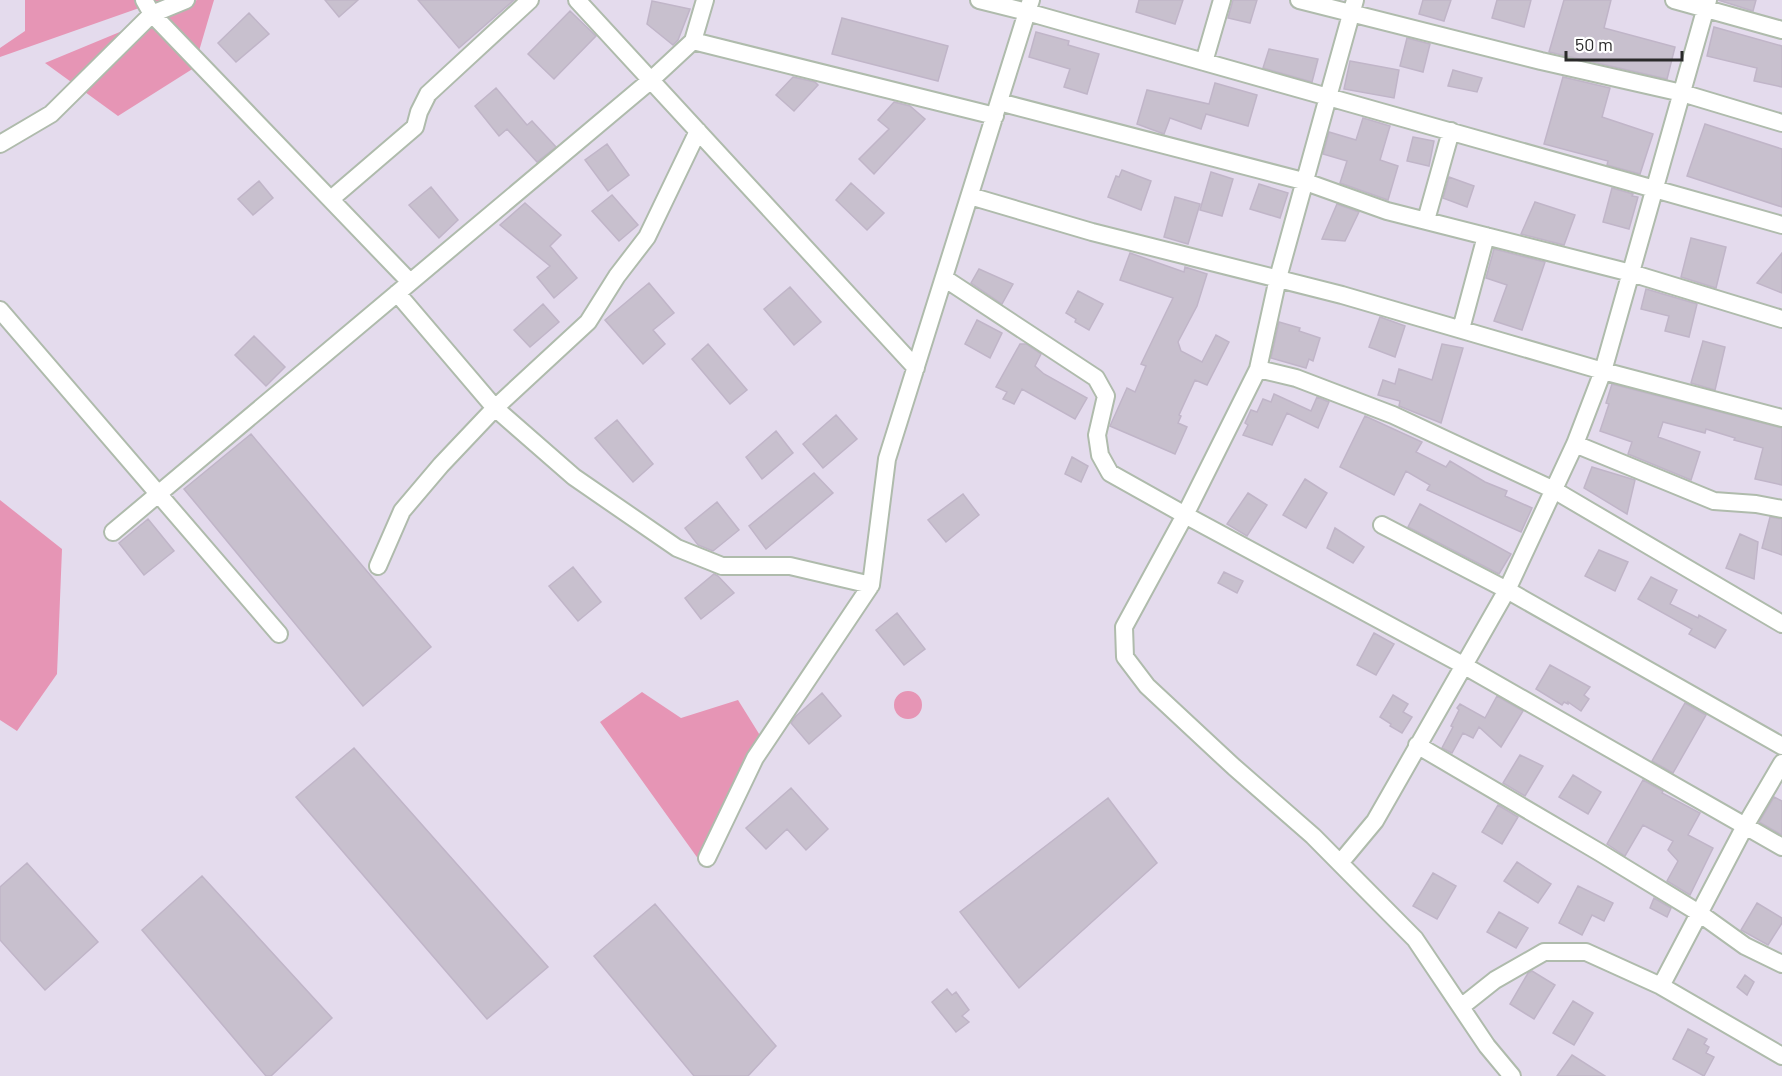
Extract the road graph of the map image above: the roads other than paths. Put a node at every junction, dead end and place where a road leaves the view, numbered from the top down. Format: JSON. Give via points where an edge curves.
{"nodes":[{"id":1,"x":186,"y":0,"type":"edge"},
{"id":2,"x":530,"y":0,"type":"edge"},
{"id":3,"x":577,"y":0,"type":"edge"},
{"id":4,"x":705,"y":0,"type":"edge"},
{"id":5,"x":979,"y":0,"type":"edge"},
{"id":6,"x":1222,"y":0,"type":"edge"},
{"id":7,"x":1299,"y":0,"type":"edge"},
{"id":8,"x":1674,"y":0,"type":"edge"},
{"id":9,"x":1707,"y":4,"type":"edge"},
{"id":10,"x":1029,"y":6,"type":"edge"},
{"id":11,"x":148,"y":7,"type":"edge"},
{"id":12,"x":1353,"y":7,"type":"edge"},
{"id":13,"x":1782,"y":30,"type":"edge"},
{"id":14,"x":693,"y":41,"type":"junction"},
{"id":15,"x":1204,"y":62,"type":"junction"},
{"id":16,"x":651,"y":80,"type":"junction"},
{"id":17,"x":1682,"y":93,"type":"junction"},
{"id":18,"x":1328,"y":97,"type":"junction"},
{"id":19,"x":997,"y":109,"type":"junction"},
{"id":20,"x":1782,"y":123,"type":"edge"},
{"id":21,"x":698,"y":131,"type":"junction"},
{"id":22,"x":1451,"y":131,"type":"junction"},
{"id":23,"x":0,"y":144,"type":"edge"},
{"id":24,"x":1304,"y":181,"type":"junction"},
{"id":25,"x":1655,"y":188,"type":"junction"},
{"id":26,"x":970,"y":196,"type":"junction"},
{"id":27,"x":330,"y":199,"type":"junction"},
{"id":28,"x":1426,"y":220,"type":"junction"},
{"id":29,"x":1782,"y":225,"type":"edge"},
{"id":30,"x":1486,"y":236,"type":"junction"},
{"id":31,"x":1631,"y":273,"type":"junction"},
{"id":32,"x":944,"y":278,"type":"junction"},
{"id":33,"x":1278,"y":278,"type":"junction"},
{"id":34,"x":411,"y":282,"type":"junction"},
{"id":35,"x":397,"y":294,"type":"junction"},
{"id":36,"x":0,"y":310,"type":"edge"},
{"id":37,"x":1782,"y":319,"type":"edge"},
{"id":38,"x":1461,"y":329,"type":"junction"},
{"id":39,"x":916,"y":368,"type":"junction"},
{"id":40,"x":1258,"y":369,"type":"junction"},
{"id":41,"x":1604,"y":371,"type":"junction"},
{"id":42,"x":495,"y":408,"type":"junction"},
{"id":43,"x":1782,"y":418,"type":"edge"},
{"id":44,"x":1575,"y":444,"type":"junction"},
{"id":45,"x":1554,"y":490,"type":"junction"},
{"id":46,"x":158,"y":494,"type":"junction"},
{"id":47,"x":1782,"y":509,"type":"edge"},
{"id":48,"x":1185,"y":515,"type":"junction"},
{"id":49,"x":1382,"y":525,"type":"dead end"},
{"id":50,"x":113,"y":532,"type":"dead end"},
{"id":51,"x":378,"y":566,"type":"dead end"},
{"id":52,"x":871,"y":585,"type":"junction"},
{"id":53,"x":1507,"y":591,"type":"junction"},
{"id":54,"x":1782,"y":624,"type":"edge"},
{"id":55,"x":279,"y":634,"type":"dead end"},
{"id":56,"x":1463,"y":665,"type":"junction"},
{"id":57,"x":1417,"y":746,"type":"junction"},
{"id":58,"x":1782,"y":746,"type":"edge"},
{"id":59,"x":1782,"y":763,"type":"edge"},
{"id":60,"x":1744,"y":826,"type":"junction"},
{"id":61,"x":1782,"y":847,"type":"edge"},
{"id":62,"x":707,"y":858,"type":"dead end"},
{"id":63,"x":1340,"y":863,"type":"junction"},
{"id":64,"x":1699,"y":913,"type":"junction"},
{"id":65,"x":1782,"y":964,"type":"edge"},
{"id":66,"x":1661,"y":986,"type":"junction"},
{"id":67,"x":1461,"y":1007,"type":"junction"},
{"id":68,"x":1782,"y":1056,"type":"edge"},
{"id":69,"x":1512,"y":1076,"type":"edge"}],
"edges":[{"from":1,"to":11,"type":"street"},
{"from":2,"to":27,"type":"street","via":[[428,94],[415,128]]},
{"from":3,"to":16,"type":"street"},
{"from":4,"to":14,"type":"street"},
{"from":5,"to":10,"type":"street"},
{"from":6,"to":15,"type":"street"},
{"from":7,"to":12,"type":"street"},
{"from":8,"to":9,"type":"street"},
{"from":9,"to":13,"type":"street"},
{"from":9,"to":17,"type":"street"},
{"from":10,"to":15,"type":"street"},
{"from":10,"to":19,"type":"street"},
{"from":11,"to":23,"type":"street","via":[[51,114]]},
{"from":11,"to":27,"type":"street"},
{"from":12,"to":17,"type":"street"},
{"from":12,"to":18,"type":"street"},
{"from":14,"to":16,"type":"street"},
{"from":14,"to":19,"type":"street"},
{"from":15,"to":18,"type":"street"},
{"from":16,"to":21,"type":"street"},
{"from":16,"to":34,"type":"street"},
{"from":17,"to":20,"type":"street"},
{"from":17,"to":25,"type":"street"},
{"from":18,"to":22,"type":"street"},
{"from":18,"to":24,"type":"street"},
{"from":19,"to":24,"type":"street"},
{"from":19,"to":26,"type":"street"},
{"from":21,"to":39,"type":"street"},
{"from":21,"to":42,"type":"street","via":[[647,237],[588,322]]},
{"from":22,"to":25,"type":"street"},
{"from":22,"to":28,"type":"street"},
{"from":24,"to":28,"type":"street","via":[[1387,211]]},
{"from":24,"to":33,"type":"street"},
{"from":25,"to":29,"type":"street"},
{"from":25,"to":31,"type":"street"},
{"from":26,"to":32,"type":"street"},
{"from":26,"to":33,"type":"street"},
{"from":27,"to":34,"type":"street"},
{"from":28,"to":30,"type":"street"},
{"from":30,"to":31,"type":"street"},
{"from":30,"to":38,"type":"street"},
{"from":31,"to":37,"type":"street"},
{"from":31,"to":41,"type":"street"},
{"from":32,"to":39,"type":"street"},
{"from":32,"to":48,"type":"street","via":[[1096,378],[1106,396],[1097,435],[1100,455],[1110,472]]},
{"from":33,"to":38,"type":"street"},
{"from":33,"to":40,"type":"street"},
{"from":34,"to":35,"type":"street"},
{"from":35,"to":42,"type":"street"},
{"from":35,"to":46,"type":"street"},
{"from":36,"to":46,"type":"street"},
{"from":38,"to":41,"type":"street"},
{"from":39,"to":52,"type":"street","via":[[887,459]]},
{"from":40,"to":45,"type":"street","via":[[1296,378],[1393,415]]},
{"from":40,"to":48,"type":"street"},
{"from":41,"to":43,"type":"street"},
{"from":41,"to":44,"type":"street"},
{"from":42,"to":51,"type":"street","via":[[402,511]]},
{"from":42,"to":52,"type":"street","via":[[574,477],[677,548],[722,566],[790,566]]},
{"from":44,"to":45,"type":"street"},
{"from":44,"to":47,"type":"street","via":[[1714,501]]},
{"from":45,"to":53,"type":"street"},
{"from":45,"to":54,"type":"street"},
{"from":46,"to":50,"type":"street"},
{"from":46,"to":55,"type":"street"},
{"from":48,"to":56,"type":"street"},
{"from":48,"to":63,"type":"street","via":[[1124,627],[1125,657],[1147,686]]},
{"from":49,"to":53,"type":"street"},
{"from":52,"to":62,"type":"street","via":[[755,758]]},
{"from":53,"to":56,"type":"street"},
{"from":53,"to":58,"type":"street"},
{"from":56,"to":57,"type":"street"},
{"from":56,"to":60,"type":"street"},
{"from":57,"to":63,"type":"street","via":[[1375,821]]},
{"from":57,"to":64,"type":"street"},
{"from":59,"to":60,"type":"street"},
{"from":60,"to":61,"type":"street"},
{"from":60,"to":64,"type":"street"},
{"from":63,"to":67,"type":"street","via":[[1415,939]]},
{"from":64,"to":65,"type":"street","via":[[1744,946]]},
{"from":64,"to":66,"type":"street"},
{"from":66,"to":67,"type":"street","via":[[1586,952],[1544,952],[1495,980]]},
{"from":66,"to":68,"type":"street"},
{"from":67,"to":69,"type":"street"}]}
